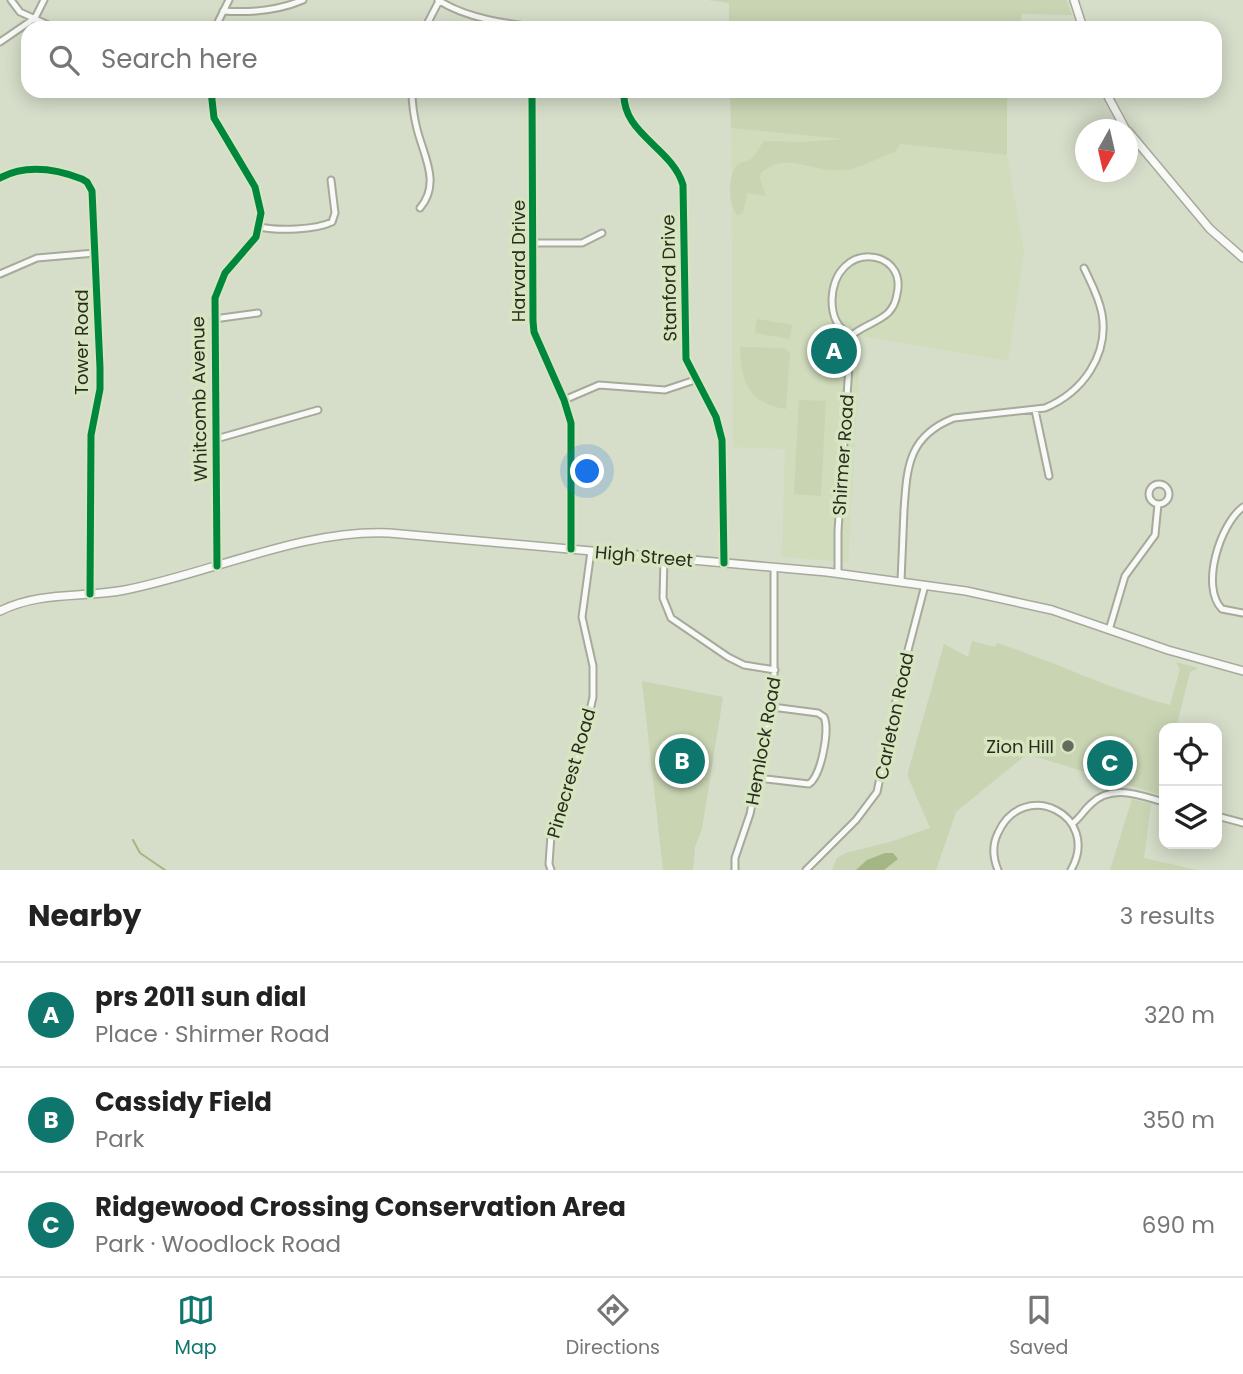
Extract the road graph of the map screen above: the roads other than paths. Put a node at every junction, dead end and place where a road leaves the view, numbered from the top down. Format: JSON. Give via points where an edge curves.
{"nodes":[{"id":1,"x":11,"y":0,"type":"edge"},
{"id":2,"x":44,"y":0,"type":"edge"},
{"id":3,"x":229,"y":0,"type":"edge"},
{"id":4,"x":303,"y":0,"type":"edge"},
{"id":5,"x":1074,"y":0,"type":"edge"},
{"id":6,"x":438,"y":1,"type":"edge"},
{"id":7,"x":223,"y":11,"type":"junction"},
{"id":8,"x":35,"y":18,"type":"junction"},
{"id":9,"x":31,"y":21,"type":"edge"},
{"id":10,"x":41,"y":21,"type":"edge"},
{"id":11,"x":218,"y":21,"type":"edge"},
{"id":12,"x":428,"y":21,"type":"edge"},
{"id":13,"x":504,"y":21,"type":"edge"},
{"id":14,"x":1081,"y":21,"type":"edge"},
{"id":15,"x":21,"y":28,"type":"edge"},
{"id":16,"x":0,"y":43,"type":"edge"},
{"id":17,"x":211,"y":98,"type":"edge"},
{"id":18,"x":413,"y":98,"type":"edge"},
{"id":19,"x":532,"y":98,"type":"edge"},
{"id":20,"x":624,"y":98,"type":"edge"},
{"id":21,"x":1109,"y":98,"type":"edge"},
{"id":22,"x":1121,"y":119,"type":"edge"},
{"id":23,"x":1138,"y":143,"type":"edge"},
{"id":24,"x":0,"y":178,"type":"edge"},
{"id":25,"x":331,"y":180,"type":"dead end"},
{"id":26,"x":420,"y":208,"type":"dead end"},
{"id":27,"x":260,"y":227,"type":"junction"},
{"id":28,"x":602,"y":233,"type":"dead end"},
{"id":29,"x":534,"y":243,"type":"junction"},
{"id":30,"x":95,"y":253,"type":"junction"},
{"id":31,"x":1243,"y":258,"type":"edge"},
{"id":32,"x":1084,"y":268,"type":"dead end"},
{"id":33,"x":0,"y":274,"type":"edge"},
{"id":34,"x":258,"y":313,"type":"dead end"},
{"id":35,"x":214,"y":319,"type":"junction"},
{"id":36,"x":851,"y":336,"type":"junction"},
{"id":37,"x":695,"y":380,"type":"junction"},
{"id":38,"x":564,"y":400,"type":"junction"},
{"id":39,"x":1035,"y":410,"type":"junction"},
{"id":40,"x":318,"y":411,"type":"dead end"},
{"id":41,"x":216,"y":439,"type":"junction"},
{"id":42,"x":1049,"y":476,"type":"dead end"},
{"id":43,"x":1158,"y":504,"type":"dead end"},
{"id":44,"x":1243,"y":507,"type":"edge"},
{"id":45,"x":571,"y":549,"type":"junction"},
{"id":46,"x":591,"y":551,"type":"junction"},
{"id":47,"x":664,"y":558,"type":"junction"},
{"id":48,"x":723,"y":563,"type":"junction"},
{"id":49,"x":217,"y":566,"type":"junction"},
{"id":50,"x":774,"y":568,"type":"junction"},
{"id":51,"x":838,"y":573,"type":"junction"},
{"id":52,"x":901,"y":581,"type":"junction"},
{"id":53,"x":925,"y":584,"type":"junction"},
{"id":54,"x":90,"y":594,"type":"junction"},
{"id":55,"x":0,"y":611,"type":"edge"},
{"id":56,"x":1243,"y":613,"type":"edge"},
{"id":57,"x":1110,"y":630,"type":"junction"},
{"id":58,"x":775,"y":670,"type":"junction"},
{"id":59,"x":1243,"y":671,"type":"edge"},
{"id":60,"x":772,"y":706,"type":"junction"},
{"id":61,"x":758,"y":778,"type":"junction"},
{"id":62,"x":1159,"y":801,"type":"edge"},
{"id":63,"x":1222,"y":817,"type":"edge"},
{"id":64,"x":1243,"y":822,"type":"edge"},
{"id":65,"x":1073,"y":824,"type":"junction"},
{"id":66,"x":551,"y":870,"type":"edge"},
{"id":67,"x":735,"y":870,"type":"edge"},
{"id":68,"x":806,"y":870,"type":"edge"},
{"id":69,"x":998,"y":870,"type":"edge"},
{"id":70,"x":1071,"y":870,"type":"edge"}],
"edges":[{"from":1,"to":8,"type":"street","via":[[20,12]]},
{"from":2,"to":8,"type":"street"},
{"from":3,"to":7,"type":"street"},
{"from":4,"to":7,"type":"street","via":[[260,12]]},
{"from":5,"to":14,"type":"main road"},
{"from":6,"to":12,"type":"street"},
{"from":6,"to":13,"type":"street"},
{"from":7,"to":11,"type":"street"},
{"from":8,"to":9,"type":"street"},
{"from":8,"to":10,"type":"street"},
{"from":15,"to":16,"type":"street"},
{"from":17,"to":27,"type":"street","via":[[219,128],[258,195]]},
{"from":18,"to":26,"type":"street","via":[[431,179],[430,193]]},
{"from":19,"to":29,"type":"street","name":"Harvard Drive"},
{"from":20,"to":37,"type":"street","name":"Stanford Drive","via":[[630,120],[675,167],[683,186],[685,350]]},
{"from":21,"to":22,"type":"main road"},
{"from":23,"to":31,"type":"main road","via":[[1200,219]]},
{"from":24,"to":30,"type":"street","name":"Tower Road","via":[[33,169],[87,182],[93,199]]},
{"from":25,"to":27,"type":"street","via":[[332,222]]},
{"from":27,"to":35,"type":"street","name":"Whitcomb Avenue","via":[[253,242],[225,273],[215,298]]},
{"from":28,"to":29,"type":"street","via":[[582,243]]},
{"from":29,"to":38,"type":"street","name":"Harvard Drive","via":[[534,332]]},
{"from":30,"to":33,"type":"street","via":[[37,258]]},
{"from":30,"to":54,"type":"street","name":"Tower Road","via":[[100,389],[92,435]]},
{"from":32,"to":39,"type":"street","via":[[1102,316],[1098,356],[1078,387],[1056,403]]},
{"from":34,"to":35,"type":"street"},
{"from":35,"to":41,"type":"street","name":"Whitcomb Avenue"},
{"from":36,"to":36,"type":"street","via":[[887,313],[897,298],[896,272],[882,259],[859,258],[838,274],[832,294],[834,316],[840,329]]},
{"from":36,"to":51,"type":"street","name":"Shirmer Road"},
{"from":37,"to":38,"type":"street","via":[[665,390],[599,385]]},
{"from":37,"to":48,"type":"street","name":"Stanford Drive","via":[[716,417],[722,440]]},
{"from":38,"to":45,"type":"street","name":"Harvard Drive","via":[[572,438]]},
{"from":39,"to":42,"type":"street"},
{"from":39,"to":52,"type":"street","via":[[954,418],[925,436],[906,475]]},
{"from":40,"to":41,"type":"street"},
{"from":41,"to":49,"type":"street","name":"Whitcomb Avenue"},
{"from":43,"to":57,"type":"street","via":[[1155,535],[1125,576]]},
{"from":44,"to":56,"type":"street","via":[[1225,529],[1211,589],[1222,609]]},
{"from":45,"to":46,"type":"main road","name":"High Street"},
{"from":45,"to":49,"type":"main road","name":"High Street","via":[[368,532],[329,536]]},
{"from":46,"to":47,"type":"main road","name":"High Street"},
{"from":46,"to":66,"type":"street","name":"Pinecrest Road","via":[[582,617],[593,666],[593,697],[582,746],[551,835]]},
{"from":47,"to":48,"type":"main road","name":"High Street"},
{"from":47,"to":58,"type":"street","via":[[663,598],[671,618],[736,661]]},
{"from":48,"to":50,"type":"main road","name":"High Street"},
{"from":49,"to":54,"type":"main road","name":"High Street","via":[[134,588]]},
{"from":50,"to":51,"type":"main road","name":"High Street"},
{"from":50,"to":58,"type":"street","name":"Hemlock Road"},
{"from":51,"to":52,"type":"main road","name":"High Street"},
{"from":52,"to":53,"type":"main road","name":"High Street"},
{"from":53,"to":57,"type":"main road","name":"High Street","via":[[1032,605]]},
{"from":53,"to":68,"type":"street","name":"Carleton Road","via":[[879,788],[865,810]]},
{"from":54,"to":55,"type":"main road","name":"High Street","via":[[35,599]]},
{"from":57,"to":59,"type":"main road","name":"High Street"},
{"from":58,"to":60,"type":"street","name":"Hemlock Road"},
{"from":60,"to":61,"type":"street","name":"Hemlock Road"},
{"from":60,"to":61,"type":"street","via":[[818,713],[827,730],[816,778],[809,784]]},
{"from":61,"to":67,"type":"street","name":"Hemlock Road"},
{"from":62,"to":65,"type":"street","via":[[1125,792],[1108,793]]},
{"from":63,"to":64,"type":"street"},
{"from":65,"to":69,"type":"street","via":[[1060,811],[1042,805],[1015,811],[996,837]]},
{"from":65,"to":70,"type":"street","via":[[1079,847]]}]}
